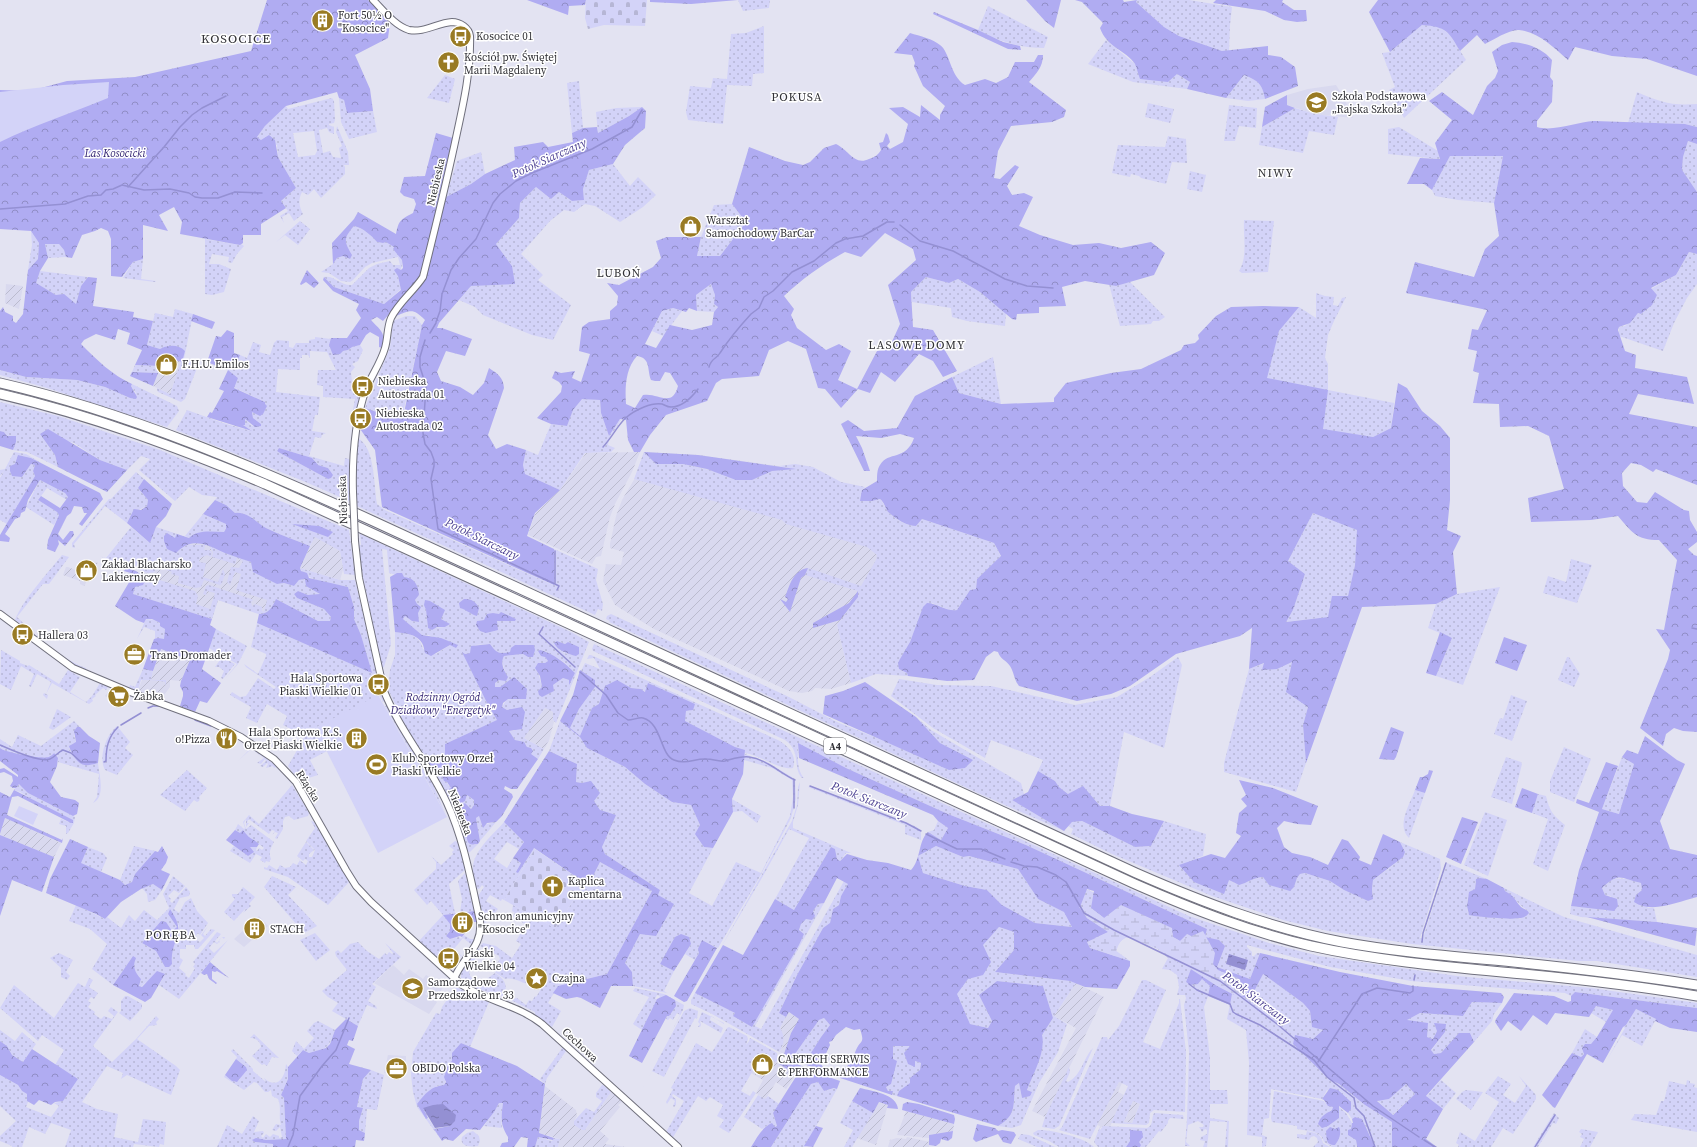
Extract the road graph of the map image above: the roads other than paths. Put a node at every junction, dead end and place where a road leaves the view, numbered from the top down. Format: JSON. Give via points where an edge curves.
{"nodes":[{"id":1,"x":373,"y":0,"type":"edge"},
{"id":2,"x":0,"y":383,"type":"edge"},
{"id":3,"x":0,"y":394,"type":"edge"},
{"id":4,"x":0,"y":614,"type":"edge"},
{"id":5,"x":454,"y":979,"type":"junction"},
{"id":6,"x":1697,"y":985,"type":"edge"},
{"id":7,"x":1697,"y":996,"type":"edge"},
{"id":8,"x":678,"y":1147,"type":"edge"}],
"edges":[{"from":1,"to":5,"type":"street","name":"Niebieska","bridge":true,"via":[[404,28],[418,30],[452,22],[460,24],[470,32],[470,65],[464,103],[423,277],[390,319],[386,347],[366,390],[355,432],[352,465],[359,578],[384,689],[389,703],[447,803],[463,848],[480,921],[477,944]]},
{"from":2,"to":6,"type":"highway","number":"A4","via":[[126,419],[245,464],[1136,873],[1236,913],[1314,936],[1380,948],[1607,972]]},
{"from":3,"to":7,"type":"highway","number":"A4","via":[[63,410],[150,438],[265,484],[1135,884],[1221,919],[1296,942],[1366,957],[1597,982]]},
{"from":4,"to":5,"type":"street","name":"Rżącka","via":[[73,668],[209,721],[240,736],[274,759],[296,782],[356,886]]},
{"from":5,"to":8,"type":"street","name":"Cechowa","via":[[470,990],[521,1010],[542,1024]]}]}
